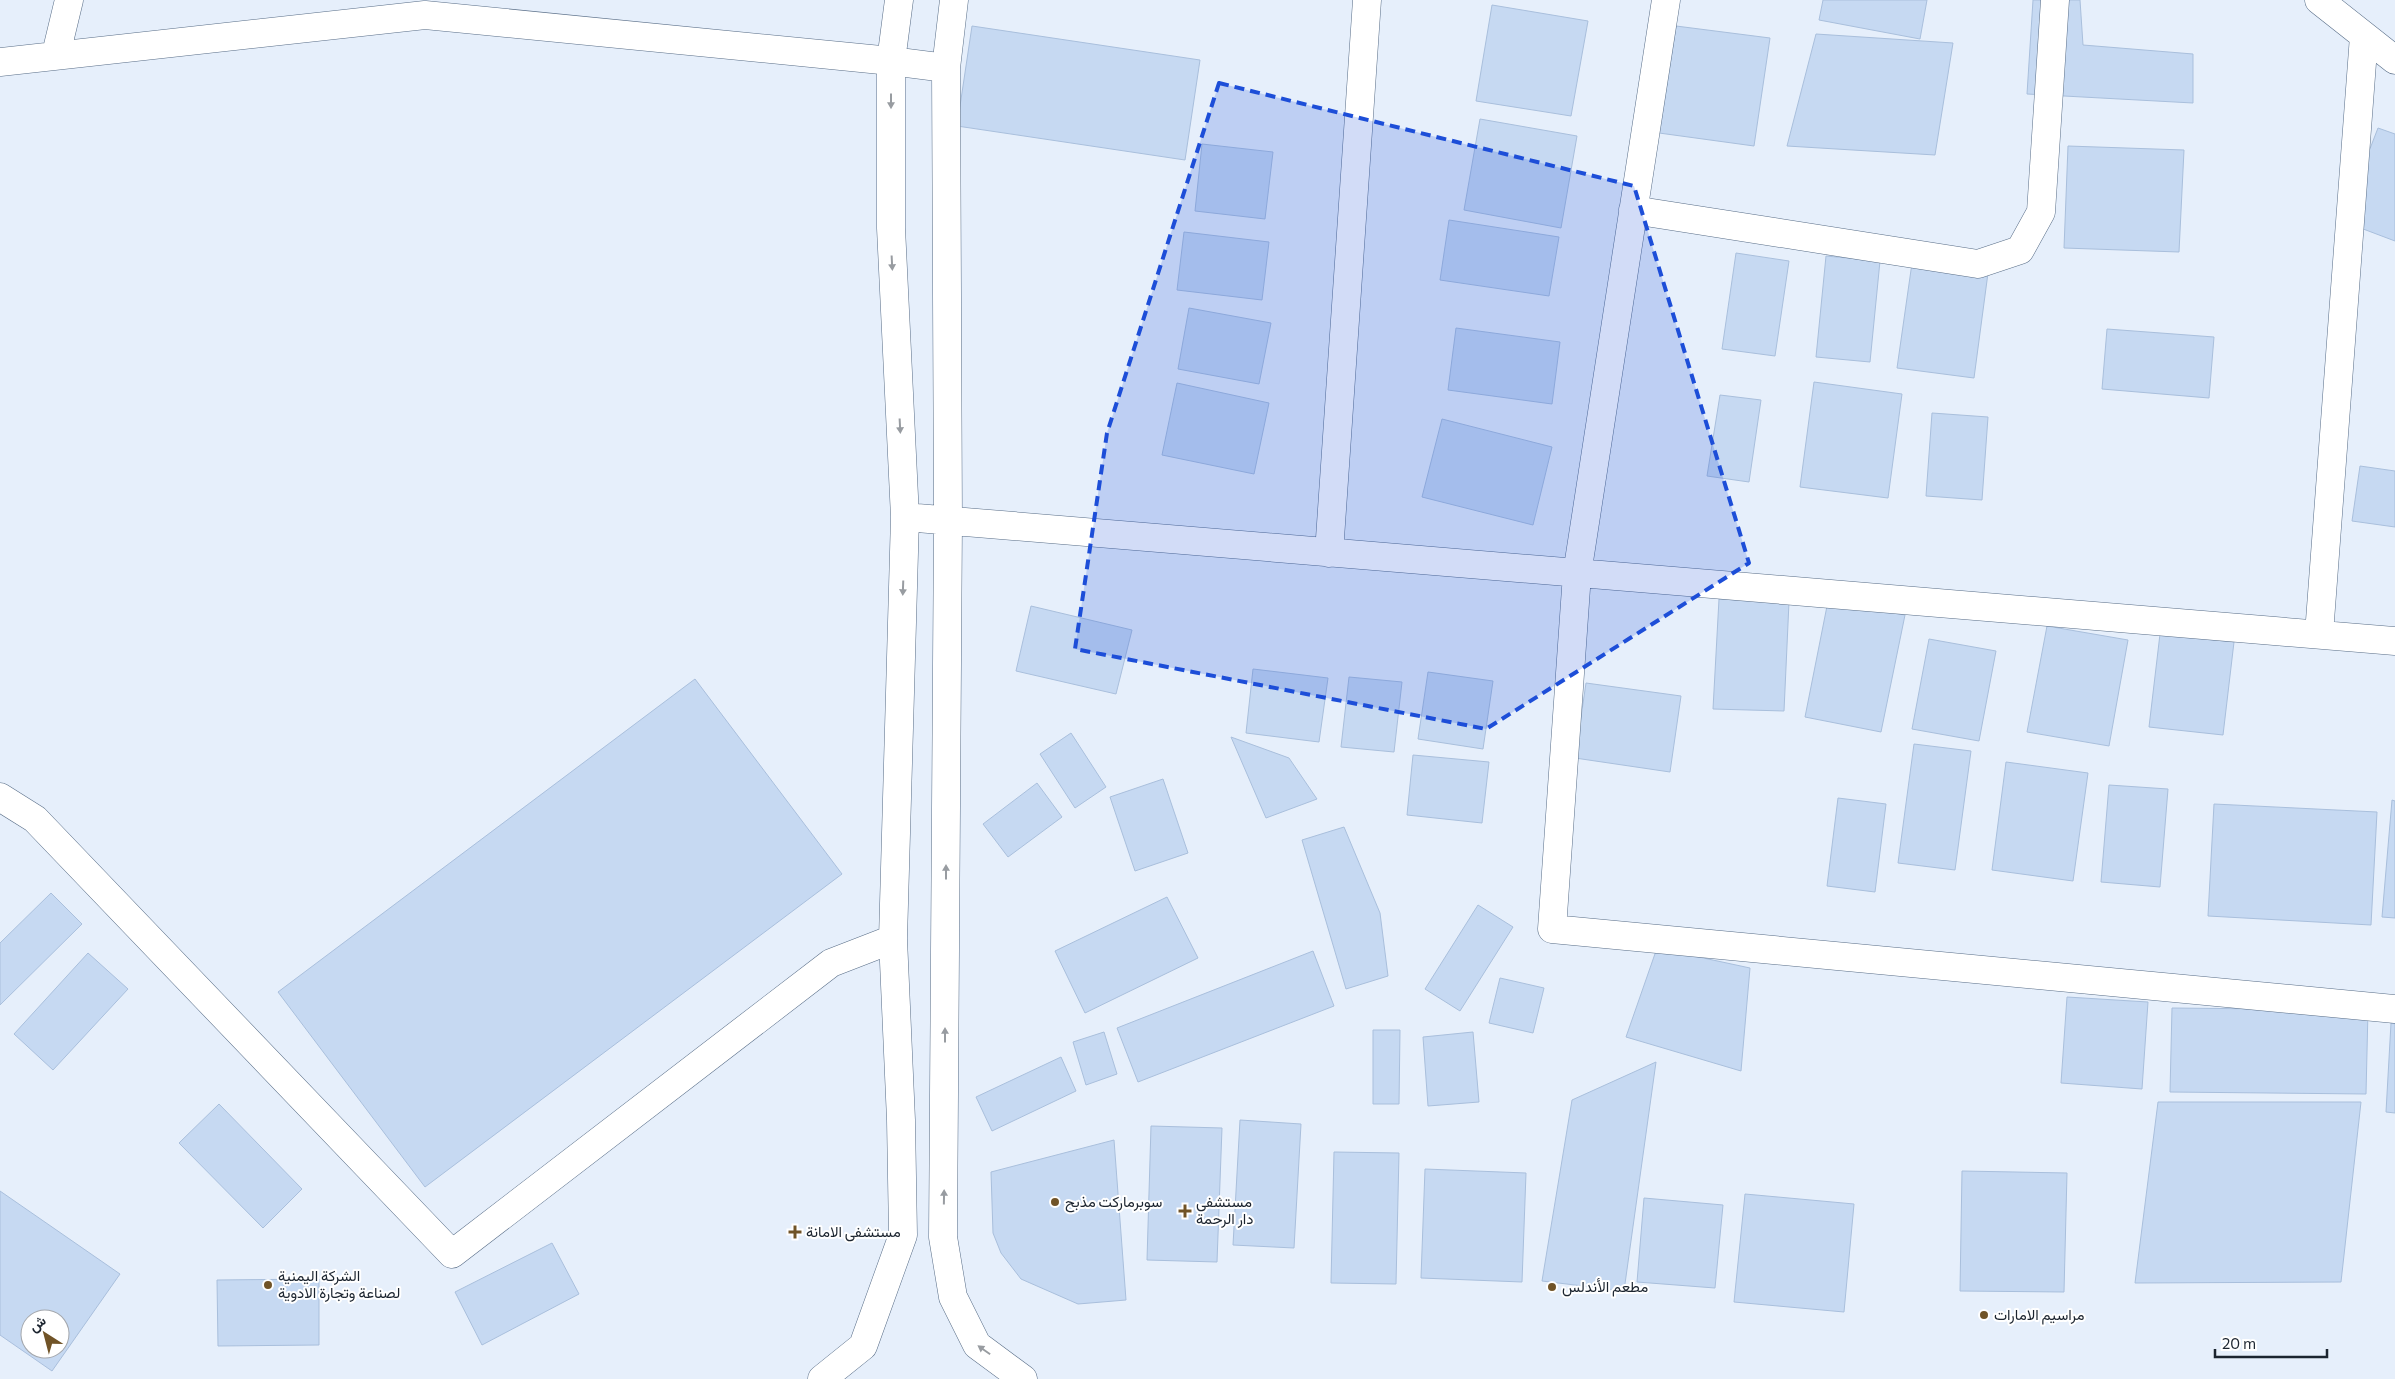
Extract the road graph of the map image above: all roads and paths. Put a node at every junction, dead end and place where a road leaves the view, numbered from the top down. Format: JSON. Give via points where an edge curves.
{"nodes":[{"id":1,"x":69,"y":0,"type":"edge"},
{"id":2,"x":899,"y":0,"type":"edge"},
{"id":3,"x":954,"y":0,"type":"edge"},
{"id":4,"x":1367,"y":0,"type":"edge"},
{"id":5,"x":1666,"y":0,"type":"edge"},
{"id":6,"x":2055,"y":0,"type":"edge"},
{"id":7,"x":2319,"y":0,"type":"edge"},
{"id":8,"x":427,"y":7,"type":"edge"},
{"id":9,"x":2364,"y":36,"type":"junction"},
{"id":10,"x":56,"y":54,"type":"junction"},
{"id":11,"x":2395,"y":60,"type":"edge"},
{"id":12,"x":891,"y":61,"type":"junction"},
{"id":13,"x":0,"y":62,"type":"edge"},
{"id":14,"x":946,"y":68,"type":"junction"},
{"id":15,"x":1633,"y":210,"type":"junction"},
{"id":16,"x":905,"y":517,"type":"junction"},
{"id":17,"x":948,"y":522,"type":"junction"},
{"id":18,"x":1329,"y":553,"type":"junction"},
{"id":19,"x":1578,"y":574,"type":"junction"},
{"id":20,"x":2319,"y":634,"type":"junction"},
{"id":21,"x":2395,"y":641,"type":"edge"},
{"id":22,"x":0,"y":797,"type":"edge"},
{"id":23,"x":893,"y":939,"type":"junction"},
{"id":24,"x":2395,"y":1009,"type":"edge"},
{"id":25,"x":822,"y":1379,"type":"edge"},
{"id":26,"x":1023,"y":1379,"type":"edge"}],
"edges":[{"from":1,"to":10,"type":"street"},
{"from":2,"to":12,"type":"street"},
{"from":3,"to":14,"type":"street"},
{"from":4,"to":18,"type":"street"},
{"from":5,"to":15,"type":"street"},
{"from":6,"to":15,"type":"street","via":[[2041,212],[2020,250],[1978,264]]},
{"from":7,"to":9,"type":"street"},
{"from":8,"to":10,"type":"street"},
{"from":8,"to":12,"type":"street"},
{"from":9,"to":11,"type":"street"},
{"from":9,"to":20,"type":"street"},
{"from":10,"to":13,"type":"street"},
{"from":12,"to":14,"type":"street"},
{"from":12,"to":16,"type":"street","one_way":true,"via":[[891,228]]},
{"from":14,"to":17,"type":"street"},
{"from":15,"to":19,"type":"street"},
{"from":16,"to":17,"type":"street"},
{"from":16,"to":23,"type":"street","one_way":true},
{"from":17,"to":18,"type":"street"},
{"from":26,"to":17,"type":"street","one_way":true,"via":[[977,1345],[953,1297],[943,1236]]},
{"from":18,"to":19,"type":"street"},
{"from":19,"to":20,"type":"street"},
{"from":19,"to":24,"type":"street","via":[[1552,930]]},
{"from":20,"to":21,"type":"street"},
{"from":22,"to":23,"type":"street","via":[[35,819],[452,1254],[831,963]]},
{"from":23,"to":25,"type":"street","via":[[902,1235],[863,1346]]}]}
